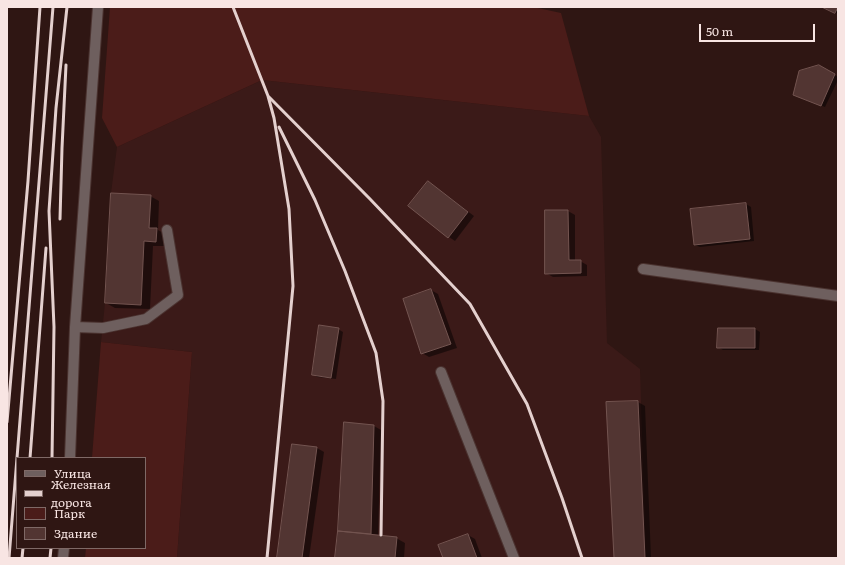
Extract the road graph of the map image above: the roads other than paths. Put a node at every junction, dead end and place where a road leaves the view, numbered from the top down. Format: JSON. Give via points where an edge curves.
{"nodes":[{"id":1,"x":98,"y":7,"type":"edge"},
{"id":2,"x":167,"y":230,"type":"dead end"},
{"id":3,"x":644,"y":269,"type":"dead end"},
{"id":4,"x":838,"y":296,"type":"edge"},
{"id":5,"x":75,"y":327,"type":"junction"},
{"id":6,"x":441,"y":372,"type":"dead end"},
{"id":7,"x":70,"y":457,"type":"edge"},
{"id":8,"x":514,"y":558,"type":"edge"}],
"edges":[{"from":1,"to":5,"type":"street"},
{"from":2,"to":5,"type":"street","via":[[178,295],[146,319],[103,328]]},
{"from":3,"to":4,"type":"street"},
{"from":5,"to":7,"type":"street"},
{"from":6,"to":8,"type":"street"}]}
